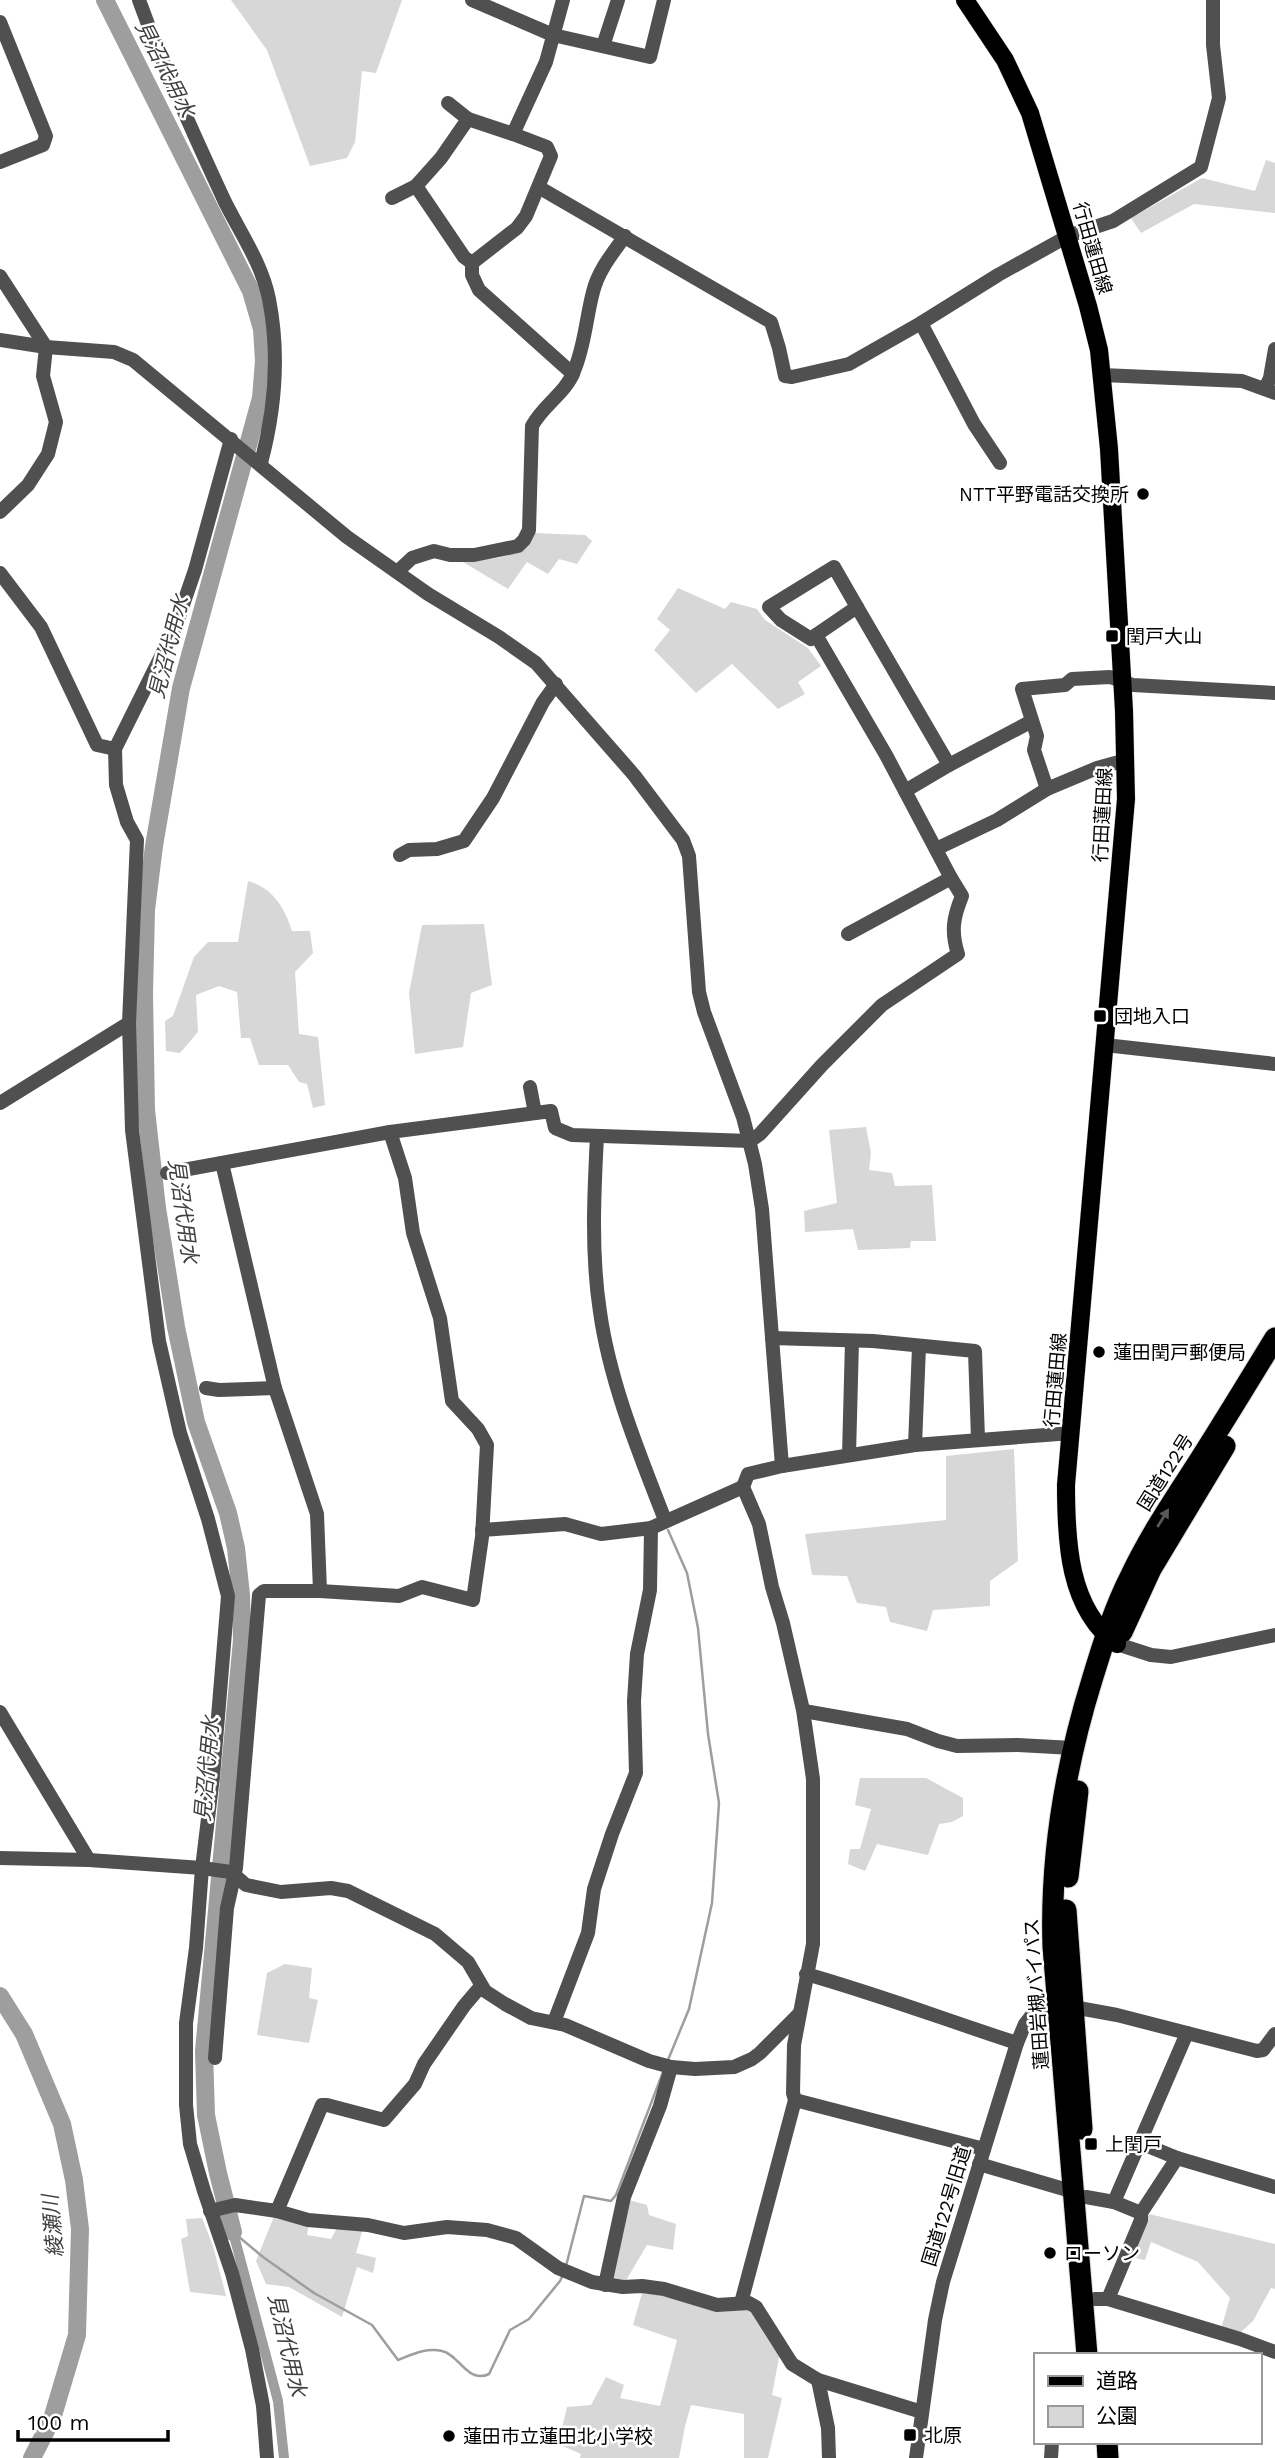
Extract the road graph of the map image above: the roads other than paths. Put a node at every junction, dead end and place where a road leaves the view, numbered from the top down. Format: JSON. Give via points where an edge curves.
{"nodes":[{"id":1,"x":139,"y":0,"type":"edge"},
{"id":2,"x":472,"y":0,"type":"edge"},
{"id":3,"x":563,"y":0,"type":"edge"},
{"id":4,"x":618,"y":0,"type":"edge"},
{"id":5,"x":664,"y":0,"type":"edge"},
{"id":6,"x":965,"y":0,"type":"edge"},
{"id":7,"x":1213,"y":0,"type":"edge"},
{"id":8,"x":0,"y":22,"type":"edge"},
{"id":9,"x":553,"y":35,"type":"junction"},
{"id":10,"x":603,"y":46,"type":"junction"},
{"id":11,"x":448,"y":103,"type":"dead end"},
{"id":12,"x":468,"y":119,"type":"junction"},
{"id":13,"x":513,"y":134,"type":"junction"},
{"id":14,"x":0,"y":162,"type":"edge"},
{"id":15,"x":416,"y":186,"type":"junction"},
{"id":16,"x":540,"y":188,"type":"junction"},
{"id":17,"x":392,"y":198,"type":"dead end"},
{"id":18,"x":625,"y":236,"type":"junction"},
{"id":19,"x":1068,"y":236,"type":"junction"},
{"id":20,"x":472,"y":263,"type":"junction"},
{"id":21,"x":0,"y":276,"type":"edge"},
{"id":22,"x":921,"y":323,"type":"junction"},
{"id":23,"x":0,"y":340,"type":"edge"},
{"id":24,"x":46,"y":347,"type":"junction"},
{"id":25,"x":1275,"y":349,"type":"edge"},
{"id":26,"x":573,"y":374,"type":"junction"},
{"id":27,"x":1102,"y":375,"type":"junction"},
{"id":28,"x":1270,"y":391,"type":"edge"},
{"id":29,"x":233,"y":441,"type":"junction"},
{"id":30,"x":259,"y":462,"type":"junction"},
{"id":31,"x":1000,"y":463,"type":"dead end"},
{"id":32,"x":0,"y":512,"type":"edge"},
{"id":33,"x":397,"y":572,"type":"junction"},
{"id":34,"x":0,"y":573,"type":"edge"},
{"id":35,"x":857,"y":607,"type":"junction"},
{"id":36,"x":816,"y":635,"type":"junction"},
{"id":37,"x":1122,"y":680,"type":"junction"},
{"id":38,"x":556,"y":684,"type":"junction"},
{"id":39,"x":1275,"y":692,"type":"edge"},
{"id":40,"x":1032,"y":721,"type":"junction"},
{"id":41,"x":115,"y":748,"type":"junction"},
{"id":42,"x":1126,"y":760,"type":"junction"},
{"id":43,"x":949,"y":765,"type":"junction"},
{"id":44,"x":1048,"y":789,"type":"junction"},
{"id":45,"x":905,"y":791,"type":"junction"},
{"id":46,"x":936,"y":849,"type":"junction"},
{"id":47,"x":400,"y":855,"type":"dead end"},
{"id":48,"x":951,"y":878,"type":"junction"},
{"id":49,"x":848,"y":933,"type":"dead end"},
{"id":50,"x":129,"y":1023,"type":"junction"},
{"id":51,"x":1105,"y":1045,"type":"junction"},
{"id":52,"x":1275,"y":1064,"type":"edge"},
{"id":53,"x":530,"y":1087,"type":"dead end"},
{"id":54,"x":0,"y":1103,"type":"edge"},
{"id":55,"x":535,"y":1113,"type":"junction"},
{"id":56,"x":390,"y":1132,"type":"junction"},
{"id":57,"x":597,"y":1136,"type":"junction"},
{"id":58,"x":750,"y":1141,"type":"junction"},
{"id":59,"x":222,"y":1163,"type":"junction"},
{"id":60,"x":167,"y":1173,"type":"dead end"},
{"id":61,"x":772,"y":1338,"type":"junction"},
{"id":62,"x":1275,"y":1338,"type":"edge"},
{"id":63,"x":852,"y":1341,"type":"junction"},
{"id":64,"x":919,"y":1347,"type":"junction"},
{"id":65,"x":1275,"y":1364,"type":"edge"},
{"id":66,"x":206,"y":1388,"type":"dead end"},
{"id":67,"x":275,"y":1388,"type":"junction"},
{"id":68,"x":1072,"y":1433,"type":"junction"},
{"id":69,"x":978,"y":1439,"type":"junction"},
{"id":70,"x":915,"y":1445,"type":"junction"},
{"id":71,"x":849,"y":1455,"type":"junction"},
{"id":72,"x":782,"y":1466,"type":"junction"},
{"id":73,"x":743,"y":1487,"type":"junction"},
{"id":74,"x":666,"y":1520,"type":"junction"},
{"id":75,"x":651,"y":1528,"type":"junction"},
{"id":76,"x":482,"y":1530,"type":"junction"},
{"id":77,"x":320,"y":1591,"type":"junction"},
{"id":78,"x":1275,"y":1635,"type":"edge"},
{"id":79,"x":1111,"y":1640,"type":"junction"},
{"id":80,"x":804,"y":1711,"type":"junction"},
{"id":81,"x":0,"y":1712,"type":"edge"},
{"id":82,"x":1073,"y":1748,"type":"junction"},
{"id":83,"x":0,"y":1858,"type":"edge"},
{"id":84,"x":89,"y":1860,"type":"junction"},
{"id":85,"x":209,"y":1869,"type":"junction"},
{"id":86,"x":232,"y":1873,"type":"junction"},
{"id":87,"x":806,"y":1974,"type":"junction"},
{"id":88,"x":481,"y":1986,"type":"junction"},
{"id":89,"x":1065,"y":2008,"type":"junction"},
{"id":90,"x":798,"y":2015,"type":"junction"},
{"id":91,"x":554,"y":2022,"type":"junction"},
{"id":92,"x":1187,"y":2033,"type":"junction"},
{"id":93,"x":1275,"y":2034,"type":"edge"},
{"id":94,"x":1017,"y":2043,"type":"junction"},
{"id":95,"x":215,"y":2058,"type":"dead end"},
{"id":96,"x":671,"y":2067,"type":"junction"},
{"id":97,"x":795,"y":2101,"type":"junction"},
{"id":98,"x":1138,"y":2142,"type":"junction"},
{"id":99,"x":984,"y":2149,"type":"junction"},
{"id":100,"x":1177,"y":2158,"type":"junction"},
{"id":101,"x":979,"y":2164,"type":"junction"},
{"id":102,"x":1275,"y":2187,"type":"edge"},
{"id":103,"x":1080,"y":2195,"type":"junction"},
{"id":104,"x":1114,"y":2202,"type":"junction"},
{"id":105,"x":219,"y":2208,"type":"junction"},
{"id":106,"x":277,"y":2211,"type":"junction"},
{"id":107,"x":1141,"y":2213,"type":"junction"},
{"id":108,"x":605,"y":2285,"type":"junction"},
{"id":109,"x":1102,"y":2299,"type":"junction"},
{"id":110,"x":741,"y":2303,"type":"junction"},
{"id":111,"x":1275,"y":2352,"type":"edge"},
{"id":112,"x":1087,"y":2353,"type":"edge"},
{"id":113,"x":1100,"y":2353,"type":"edge"},
{"id":114,"x":818,"y":2380,"type":"junction"},
{"id":115,"x":922,"y":2412,"type":"junction"},
{"id":116,"x":267,"y":2458,"type":"edge"},
{"id":117,"x":829,"y":2458,"type":"edge"},
{"id":118,"x":916,"y":2458,"type":"edge"}],
"edges":[{"from":1,"to":30,"type":"street","via":[[183,113],[256,259],[269,298],[275,399]]},
{"from":2,"to":9,"type":"street"},
{"from":3,"to":9,"type":"street"},
{"from":4,"to":10,"type":"street"},
{"from":5,"to":10,"type":"street","via":[[650,57]]},
{"from":6,"to":19,"type":"main road","name":"行田蓮田線","via":[[1005,60],[1031,113]]},
{"from":7,"to":19,"type":"street","via":[[1219,98],[1201,167],[1113,221]]},
{"from":8,"to":14,"type":"street","via":[[46,136],[43,145]]},
{"from":9,"to":10,"type":"street"},
{"from":9,"to":13,"type":"street","via":[[546,62]]},
{"from":11,"to":12,"type":"street"},
{"from":12,"to":13,"type":"street"},
{"from":12,"to":15,"type":"street"},
{"from":13,"to":16,"type":"street","via":[[547,147],[551,156]]},
{"from":15,"to":17,"type":"street"},
{"from":15,"to":20,"type":"street"},
{"from":16,"to":18,"type":"street"},
{"from":16,"to":20,"type":"street","via":[[517,228]]},
{"from":18,"to":22,"type":"street","via":[[771,322],[785,376],[849,364]]},
{"from":18,"to":26,"type":"street","via":[[601,270]]},
{"from":19,"to":22,"type":"street"},
{"from":19,"to":27,"type":"main road","name":"行田蓮田線","via":[[1096,332]]},
{"from":20,"to":26,"type":"street","via":[[479,290]]},
{"from":21,"to":24,"type":"street"},
{"from":22,"to":31,"type":"street"},
{"from":23,"to":24,"type":"street"},
{"from":24,"to":29,"type":"street","via":[[114,352],[133,360]]},
{"from":24,"to":32,"type":"street","via":[[43,376],[56,422],[48,454],[28,485]]},
{"from":25,"to":28,"type":"street"},
{"from":26,"to":33,"type":"street","via":[[532,426],[529,530],[524,540],[518,546],[474,555],[434,551],[419,555]]},
{"from":27,"to":28,"type":"street","via":[[1242,382]]},
{"from":27,"to":37,"type":"main road","name":"行田蓮田線"},
{"from":29,"to":30,"type":"street"},
{"from":29,"to":41,"type":"street","via":[[175,628]]},
{"from":30,"to":33,"type":"street","via":[[347,537]]},
{"from":33,"to":38,"type":"street","via":[[499,636]]},
{"from":34,"to":41,"type":"street","via":[[41,627],[97,745]]},
{"from":35,"to":36,"type":"street"},
{"from":35,"to":36,"type":"street","via":[[834,566],[769,607],[811,639]]},
{"from":35,"to":43,"type":"street"},
{"from":36,"to":45,"type":"street"},
{"from":37,"to":39,"type":"street","via":[[1133,685]]},
{"from":37,"to":40,"type":"street","via":[[1072,679],[1065,685],[1022,689]]},
{"from":37,"to":42,"type":"main road","name":"行田蓮田線"},
{"from":38,"to":47,"type":"street","via":[[494,798],[464,841]]},
{"from":38,"to":58,"type":"street","via":[[683,840],[689,856],[699,992]]},
{"from":40,"to":43,"type":"street"},
{"from":40,"to":44,"type":"street","via":[[1037,736],[1034,750]]},
{"from":41,"to":50,"type":"street","via":[[116,785],[137,840]]},
{"from":42,"to":44,"type":"street"},
{"from":42,"to":51,"type":"main road","name":"行田蓮田線"},
{"from":43,"to":45,"type":"street"},
{"from":44,"to":46,"type":"street"},
{"from":45,"to":46,"type":"street"},
{"from":46,"to":48,"type":"street"},
{"from":48,"to":49,"type":"street"},
{"from":48,"to":58,"type":"street","via":[[962,896],[952,925],[958,954],[881,1005]]},
{"from":50,"to":54,"type":"street"},
{"from":50,"to":85,"type":"street","via":[[132,1129],[159,1341],[180,1433],[228,1596]]},
{"from":51,"to":52,"type":"street"},
{"from":51,"to":68,"type":"main road","name":"行田蓮田線"},
{"from":53,"to":55,"type":"street"},
{"from":55,"to":56,"type":"street"},
{"from":55,"to":57,"type":"street","via":[[551,1111],[555,1128],[572,1135]]},
{"from":56,"to":59,"type":"street"},
{"from":56,"to":76,"type":"street","via":[[405,1178],[413,1233],[440,1318],[452,1401],[486,1445]]},
{"from":57,"to":58,"type":"street"},
{"from":57,"to":74,"type":"street","via":[[593,1225],[599,1310],[608,1354]]},
{"from":58,"to":61,"type":"street","via":[[762,1209]]},
{"from":59,"to":60,"type":"street"},
{"from":59,"to":67,"type":"street"},
{"from":61,"to":63,"type":"street"},
{"from":61,"to":72,"type":"street"},
{"from":79,"to":62,"type":"highway","name":"国道122号","one_way":true,"via":[[1129,1577]]},
{"from":63,"to":64,"type":"street"},
{"from":63,"to":71,"type":"street"},
{"from":64,"to":69,"type":"street","via":[[975,1352]]},
{"from":64,"to":70,"type":"street"},
{"from":65,"to":79,"type":"highway","name":"国道122号"},
{"from":66,"to":67,"type":"street"},
{"from":67,"to":77,"type":"street","via":[[317,1514]]},
{"from":68,"to":69,"type":"street"},
{"from":68,"to":79,"type":"main road","name":"行田蓮田線","via":[[1066,1515],[1077,1588],[1084,1609]]},
{"from":69,"to":70,"type":"street"},
{"from":70,"to":71,"type":"street"},
{"from":71,"to":72,"type":"street"},
{"from":72,"to":73,"type":"street","via":[[748,1474]]},
{"from":73,"to":74,"type":"street"},
{"from":73,"to":80,"type":"street","via":[[759,1524]]},
{"from":74,"to":75,"type":"street"},
{"from":75,"to":76,"type":"street","via":[[601,1534],[565,1524]]},
{"from":75,"to":91,"type":"street","via":[[650,1590],[637,1654],[636,1773],[594,1889],[588,1933]]},
{"from":76,"to":77,"type":"street","via":[[473,1600],[422,1587],[399,1596]]},
{"from":77,"to":86,"type":"street","via":[[264,1591],[259,1595]]},
{"from":78,"to":79,"type":"street","via":[[1171,1657],[1151,1656]]},
{"from":79,"to":82,"type":"highway","name":"蓮田岩槻バイパス"},
{"from":79,"to":89,"type":"highway","name":"蓮田岩槻バイパス","via":[[1073,1825]]},
{"from":80,"to":82,"type":"street","via":[[907,1729],[957,1746]]},
{"from":80,"to":87,"type":"street","via":[[814,1815],[813,1944]]},
{"from":81,"to":84,"type":"street"},
{"from":82,"to":89,"type":"highway","name":"蓮田岩槻バイパス","via":[[1056,1834],[1052,1926]]},
{"from":83,"to":84,"type":"street"},
{"from":84,"to":85,"type":"street"},
{"from":85,"to":86,"type":"street"},
{"from":85,"to":105,"type":"street","via":[[186,2023],[185,2068],[190,2144]]},
{"from":86,"to":88,"type":"street","via":[[246,1885],[281,1892],[348,1891],[435,1934],[468,1962]]},
{"from":86,"to":95,"type":"street"},
{"from":87,"to":90,"type":"street"},
{"from":87,"to":94,"type":"street"},
{"from":88,"to":91,"type":"street","via":[[531,2018]]},
{"from":88,"to":106,"type":"street","via":[[424,2064],[415,2084],[384,2120],[323,2105]]},
{"from":89,"to":92,"type":"street","via":[[1117,2015]]},
{"from":89,"to":94,"type":"street","name":"国道122号旧道","via":[[1032,2015]]},
{"from":89,"to":103,"type":"highway","name":"蓮田岩槻バイパス"},
{"from":90,"to":96,"type":"street","via":[[760,2053],[734,2067]]},
{"from":90,"to":97,"type":"street"},
{"from":91,"to":96,"type":"street"},
{"from":92,"to":93,"type":"street","via":[[1257,2051]]},
{"from":92,"to":98,"type":"street"},
{"from":94,"to":99,"type":"street","name":"国道122号旧道"},
{"from":96,"to":108,"type":"street","via":[[624,2197]]},
{"from":97,"to":99,"type":"street"},
{"from":97,"to":110,"type":"street"},
{"from":98,"to":100,"type":"street"},
{"from":98,"to":104,"type":"street"},
{"from":99,"to":101,"type":"street","name":"国道122号旧道"},
{"from":100,"to":102,"type":"street"},
{"from":100,"to":107,"type":"street"},
{"from":101,"to":103,"type":"street"},
{"from":101,"to":115,"type":"street","name":"国道122号旧道","via":[[943,2282]]},
{"from":103,"to":104,"type":"street"},
{"from":103,"to":109,"type":"highway","name":"蓮田岩槻バイパス"},
{"from":103,"to":112,"type":"highway","name":"蓮田岩槻バイパス"},
{"from":104,"to":107,"type":"street"},
{"from":105,"to":106,"type":"street"},
{"from":105,"to":116,"type":"street","via":[[263,2406]]},
{"from":106,"to":108,"type":"street","via":[[308,2220],[404,2233],[447,2227],[504,2234],[569,2274]]},
{"from":107,"to":109,"type":"street"},
{"from":108,"to":110,"type":"street","via":[[664,2289],[717,2305]]},
{"from":109,"to":111,"type":"street"},
{"from":109,"to":113,"type":"highway","name":"蓮田岩槻バイパス"},
{"from":110,"to":114,"type":"street","via":[[756,2307],[792,2364]]},
{"from":114,"to":115,"type":"street"},
{"from":114,"to":117,"type":"street"},
{"from":115,"to":118,"type":"street","name":"国道122号旧道"}]}
